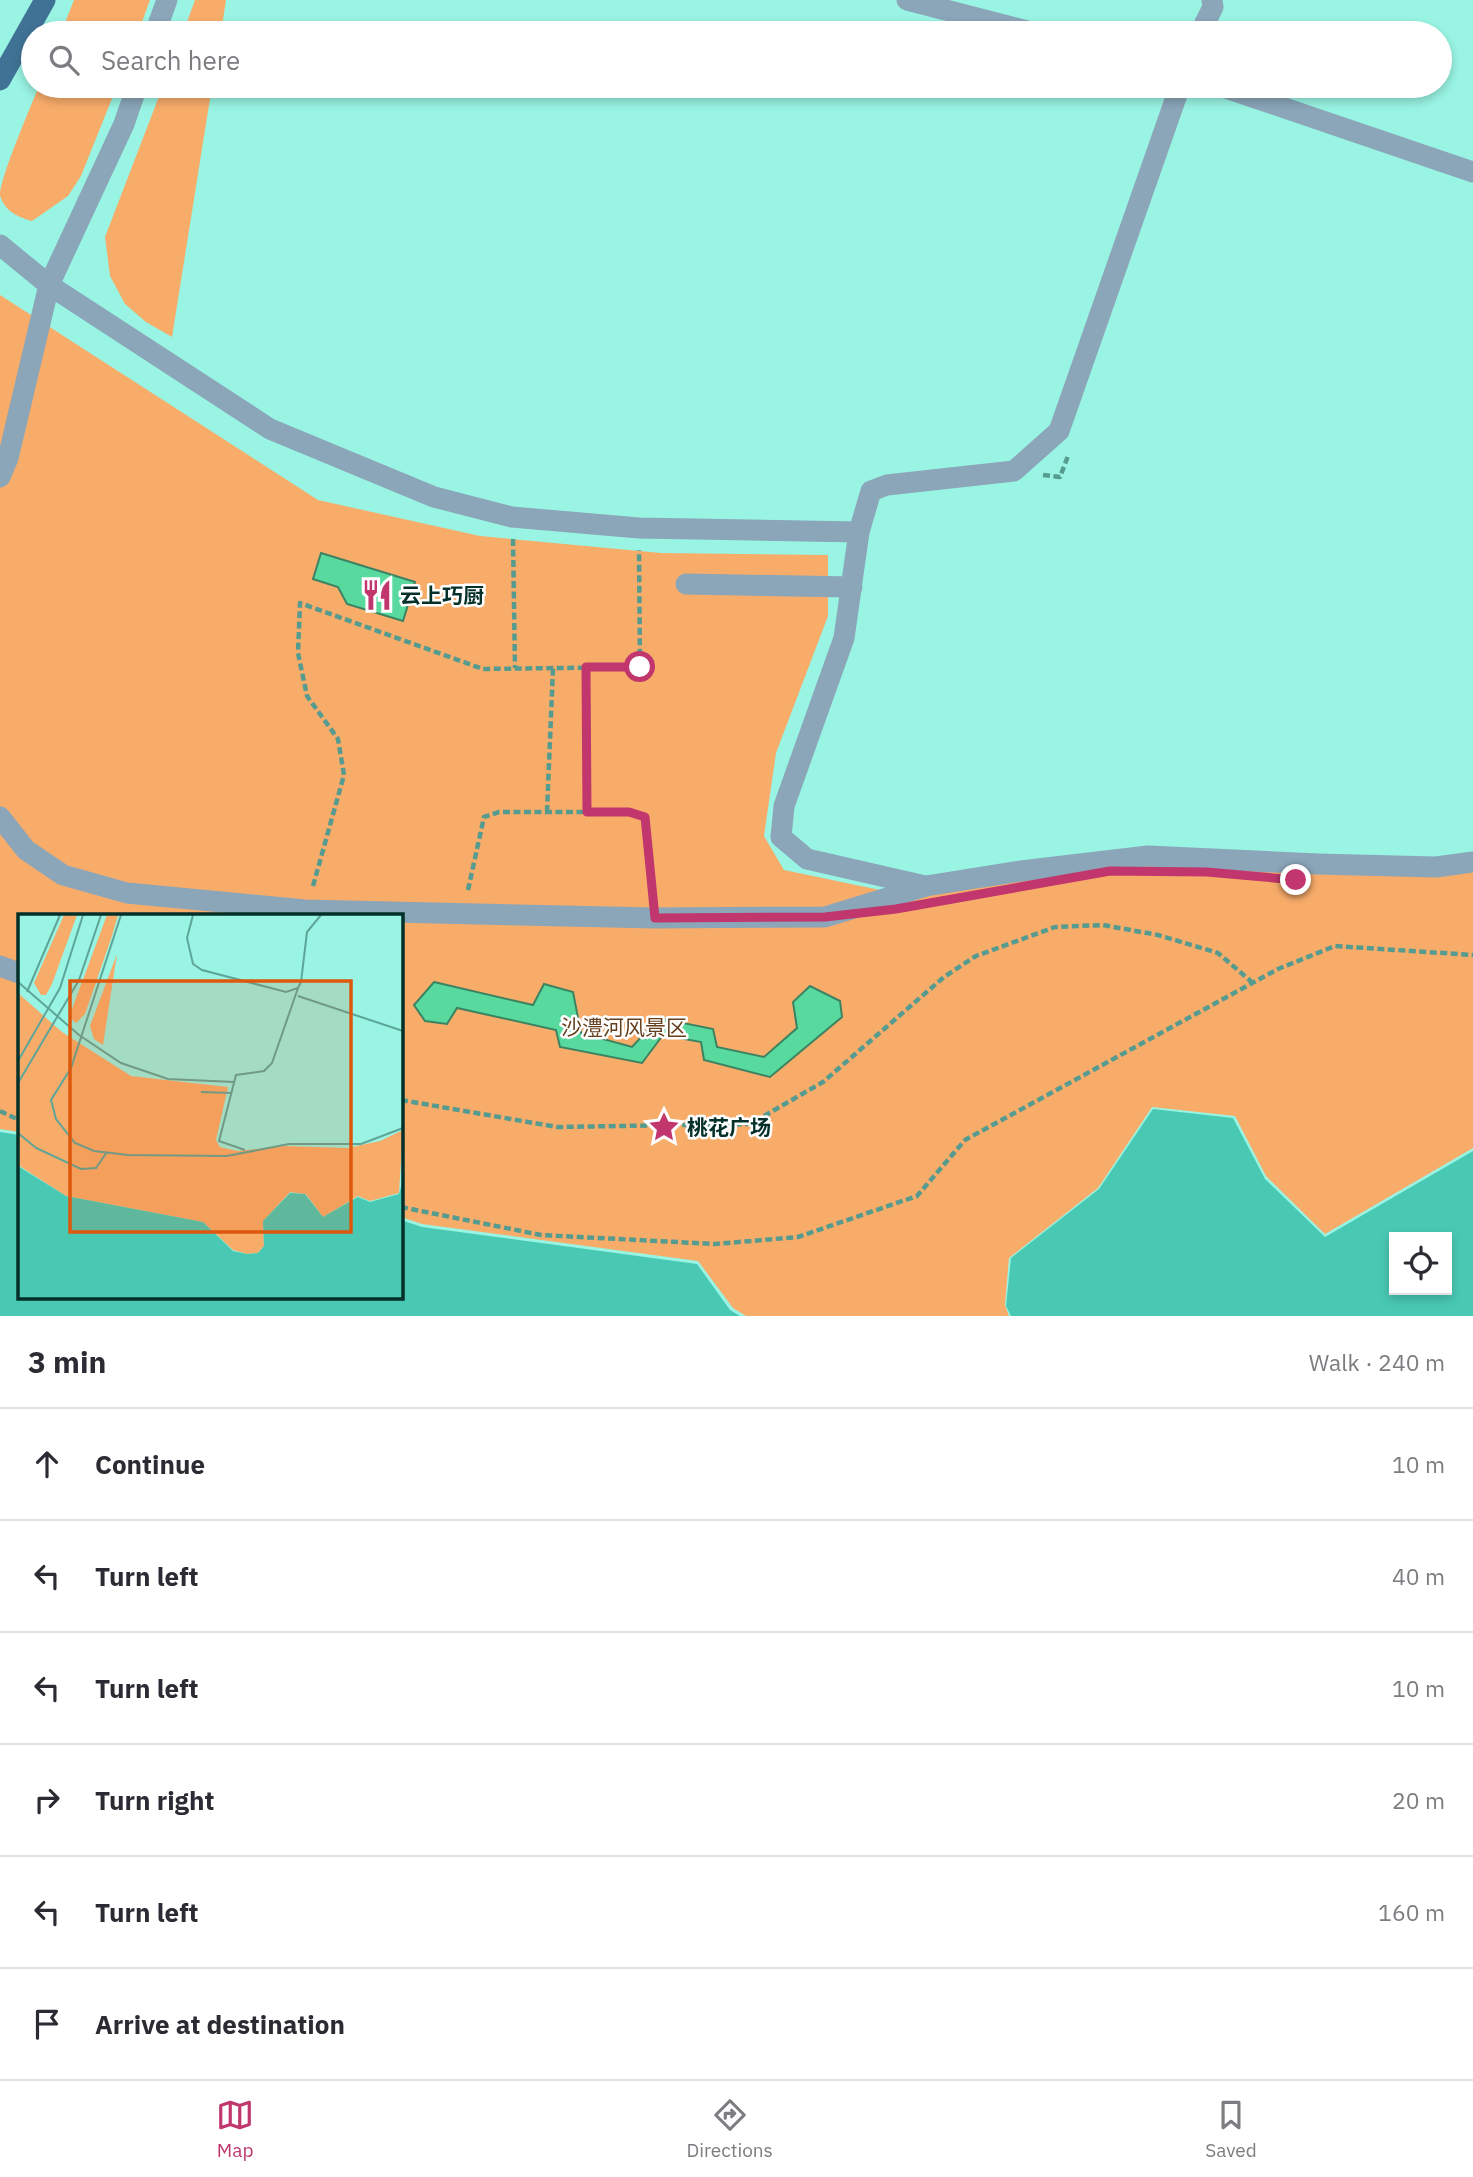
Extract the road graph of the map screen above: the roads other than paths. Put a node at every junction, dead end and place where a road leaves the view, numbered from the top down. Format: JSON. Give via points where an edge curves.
{"nodes":[{"id":1,"x":45,"y":0,"type":"edge"},
{"id":2,"x":167,"y":0,"type":"edge"},
{"id":3,"x":908,"y":0,"type":"edge"},
{"id":4,"x":1212,"y":0,"type":"edge"},
{"id":5,"x":33,"y":21,"type":"edge"},
{"id":6,"x":159,"y":21,"type":"edge"},
{"id":7,"x":989,"y":21,"type":"edge"},
{"id":8,"x":1206,"y":21,"type":"edge"},
{"id":9,"x":21,"y":42,"type":"edge"},
{"id":10,"x":3,"y":74,"type":"edge"},
{"id":11,"x":133,"y":98,"type":"edge"},
{"id":12,"x":1176,"y":98,"type":"edge"},
{"id":13,"x":1255,"y":98,"type":"edge"},
{"id":14,"x":1473,"y":172,"type":"edge"},
{"id":15,"x":0,"y":244,"type":"edge"},
{"id":16,"x":49,"y":285,"type":"junction"},
{"id":17,"x":0,"y":477,"type":"edge"},
{"id":18,"x":859,"y":532,"type":"junction"},
{"id":19,"x":686,"y":584,"type":"dead end"},
{"id":20,"x":852,"y":587,"type":"junction"},
{"id":21,"x":0,"y":817,"type":"edge"},
{"id":22,"x":1473,"y":862,"type":"edge"},
{"id":23,"x":926,"y":886,"type":"junction"},
{"id":24,"x":190,"y":907,"type":"edge"},
{"id":25,"x":0,"y":966,"type":"edge"},
{"id":26,"x":18,"y":973,"type":"edge"}],
"edges":[{"from":1,"to":5,"type":"main road"},
{"from":2,"to":6,"type":"street"},
{"from":3,"to":7,"type":"street"},
{"from":4,"to":8,"type":"street"},
{"from":9,"to":10,"type":"main road"},
{"from":11,"to":16,"type":"street"},
{"from":12,"to":18,"type":"street","via":[[1059,431],[1014,471],[887,485],[871,491]]},
{"from":13,"to":14,"type":"street"},
{"from":15,"to":16,"type":"street"},
{"from":16,"to":17,"type":"street"},
{"from":16,"to":18,"type":"street","via":[[270,429],[433,497],[513,517],[639,528]]},
{"from":18,"to":20,"type":"street"},
{"from":19,"to":20,"type":"street"},
{"from":20,"to":23,"type":"street","via":[[844,638],[784,806],[781,837],[807,859]]},
{"from":21,"to":24,"type":"street","via":[[26,850],[63,875]]},
{"from":22,"to":23,"type":"street","via":[[1436,867],[1148,856]]},
{"from":23,"to":24,"type":"street","via":[[825,917],[463,915]]},
{"from":25,"to":26,"type":"street"}]}
